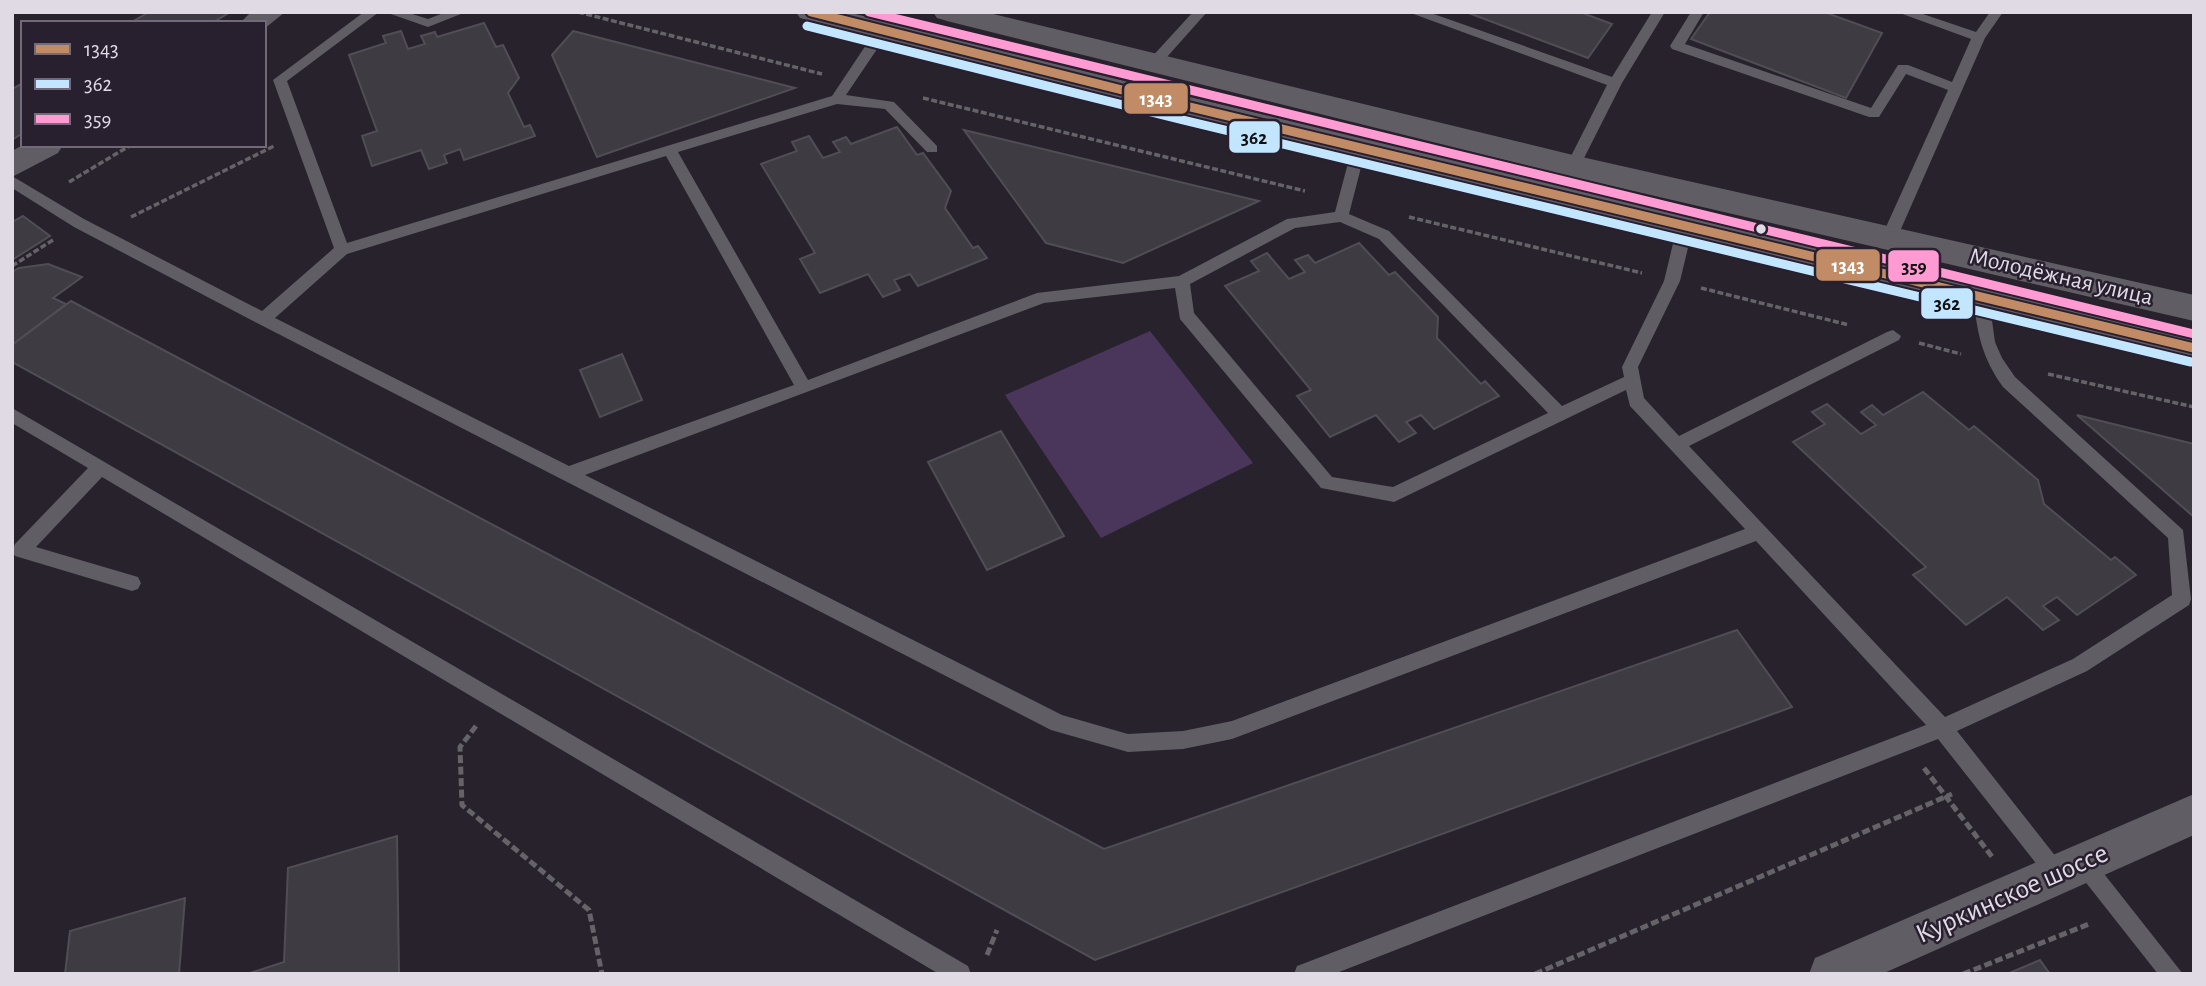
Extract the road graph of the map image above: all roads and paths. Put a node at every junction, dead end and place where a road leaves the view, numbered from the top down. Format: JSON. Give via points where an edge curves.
{"nodes":[{"id":1,"x":373,"y":12,"type":"edge"},
{"id":2,"x":391,"y":12,"type":"edge"},
{"id":3,"x":460,"y":12,"type":"edge"},
{"id":4,"x":810,"y":12,"type":"edge"},
{"id":5,"x":947,"y":12,"type":"edge"},
{"id":6,"x":1201,"y":12,"type":"edge"},
{"id":7,"x":1414,"y":12,"type":"edge"},
{"id":8,"x":1659,"y":12,"type":"edge"},
{"id":9,"x":1698,"y":12,"type":"edge"},
{"id":10,"x":1903,"y":12,"type":"edge"},
{"id":11,"x":1997,"y":12,"type":"edge"},
{"id":12,"x":883,"y":30,"type":"junction"},
{"id":13,"x":1979,"y":37,"type":"junction"},
{"id":14,"x":1154,"y":63,"type":"junction"},
{"id":15,"x":1615,"y":83,"type":"junction"},
{"id":16,"x":1956,"y":88,"type":"junction"},
{"id":17,"x":837,"y":99,"type":"junction"},
{"id":18,"x":299,"y":133,"type":"junction"},
{"id":19,"x":44,"y":147,"type":"edge"},
{"id":20,"x":128,"y":147,"type":"edge"},
{"id":21,"x":1359,"y":148,"type":"junction"},
{"id":22,"x":669,"y":149,"type":"junction"},
{"id":23,"x":932,"y":149,"type":"dead end"},
{"id":24,"x":12,"y":166,"type":"edge"},
{"id":25,"x":1573,"y":166,"type":"junction"},
{"id":26,"x":12,"y":181,"type":"edge"},
{"id":27,"x":41,"y":199,"type":"junction"},
{"id":28,"x":1341,"y":217,"type":"junction"},
{"id":29,"x":1685,"y":227,"type":"junction"},
{"id":30,"x":99,"y":233,"type":"junction"},
{"id":31,"x":1889,"y":238,"type":"junction"},
{"id":32,"x":342,"y":250,"type":"junction"},
{"id":33,"x":1182,"y":281,"type":"junction"},
{"id":34,"x":1982,"y":296,"type":"junction"},
{"id":35,"x":2194,"y":308,"type":"edge"},
{"id":36,"x":263,"y":319,"type":"junction"},
{"id":37,"x":1893,"y":337,"type":"dead end"},
{"id":38,"x":2194,"y":348,"type":"edge"},
{"id":39,"x":1632,"y":380,"type":"junction"},
{"id":40,"x":804,"y":388,"type":"junction"},
{"id":41,"x":12,"y":415,"type":"edge"},
{"id":42,"x":1560,"y":415,"type":"junction"},
{"id":43,"x":1678,"y":444,"type":"junction"},
{"id":44,"x":100,"y":467,"type":"junction"},
{"id":45,"x":567,"y":474,"type":"junction"},
{"id":46,"x":1759,"y":532,"type":"junction"},
{"id":47,"x":132,"y":583,"type":"dead end"},
{"id":48,"x":496,"y":700,"type":"junction"},
{"id":49,"x":1942,"y":728,"type":"junction"},
{"id":50,"x":1905,"y":742,"type":"junction"},
{"id":51,"x":1984,"y":780,"type":"junction"},
{"id":52,"x":1946,"y":797,"type":"junction"},
{"id":53,"x":2194,"y":814,"type":"edge"},
{"id":54,"x":1998,"y":864,"type":"dead end"},
{"id":55,"x":2070,"y":868,"type":"junction"},
{"id":56,"x":2136,"y":928,"type":"junction"},
{"id":57,"x":997,"y":930,"type":"dead end"},
{"id":58,"x":984,"y":963,"type":"dead end"},
{"id":59,"x":602,"y":974,"type":"edge"},
{"id":60,"x":960,"y":974,"type":"edge"},
{"id":61,"x":1305,"y":974,"type":"edge"},
{"id":62,"x":1535,"y":974,"type":"edge"},
{"id":63,"x":1831,"y":974,"type":"edge"},
{"id":64,"x":1963,"y":974,"type":"edge"},
{"id":65,"x":2172,"y":974,"type":"edge"}],
"edges":[{"from":1,"to":18,"type":"lane","via":[[280,80]]},
{"from":2,"to":3,"type":"lane","via":[[428,23]]},
{"from":4,"to":12,"type":"main road","name":"Молодёжная улица"},
{"from":5,"to":14,"type":"main road","name":"Молодёжная улица"},
{"from":6,"to":14,"type":"lane"},
{"from":7,"to":15,"type":"lane"},
{"from":8,"to":15,"type":"lane"},
{"from":9,"to":16,"type":"lane","via":[[1677,46],[1874,114],[1903,68]]},
{"from":10,"to":13,"type":"lane"},
{"from":11,"to":13,"type":"lane"},
{"from":12,"to":17,"type":"lane"},
{"from":12,"to":21,"type":"main road","name":"Молодёжная улица"},
{"from":13,"to":16,"type":"lane"},
{"from":14,"to":25,"type":"main road","name":"Молодёжная улица"},
{"from":15,"to":25,"type":"lane"},
{"from":16,"to":31,"type":"lane"},
{"from":17,"to":22,"type":"lane"},
{"from":17,"to":23,"type":"lane","via":[[889,105]]},
{"from":18,"to":30,"type":"path"},
{"from":18,"to":32,"type":"lane"},
{"from":19,"to":24,"type":"main road"},
{"from":20,"to":27,"type":"path"},
{"from":21,"to":28,"type":"lane"},
{"from":21,"to":29,"type":"main road","name":"Молодёжная улица"},
{"from":22,"to":32,"type":"lane"},
{"from":22,"to":40,"type":"lane"},
{"from":25,"to":31,"type":"main road","name":"Молодёжная улица"},
{"from":26,"to":27,"type":"lane"},
{"from":27,"to":30,"type":"lane"},
{"from":28,"to":33,"type":"lane","via":[[1292,223]]},
{"from":28,"to":42,"type":"lane","via":[[1384,235]]},
{"from":29,"to":34,"type":"main road","name":"Молодёжная улица"},
{"from":29,"to":39,"type":"lane","via":[[1672,281],[1630,367]]},
{"from":30,"to":36,"type":"lane"},
{"from":31,"to":35,"type":"main road","name":"Молодёжная улица"},
{"from":32,"to":36,"type":"lane"},
{"from":33,"to":40,"type":"lane","via":[[1043,296]]},
{"from":33,"to":42,"type":"lane","via":[[1186,314],[1327,483],[1394,495]]},
{"from":34,"to":38,"type":"main road","name":"Молодёжная улица"},
{"from":34,"to":49,"type":"lane","via":[[1984,338],[1994,362],[2010,382],[2177,535],[2182,599],[2080,665]]},
{"from":36,"to":45,"type":"lane"},
{"from":37,"to":43,"type":"lane"},
{"from":39,"to":42,"type":"lane"},
{"from":39,"to":43,"type":"lane","via":[[1636,401]]},
{"from":40,"to":45,"type":"lane"},
{"from":41,"to":44,"type":"lane"},
{"from":43,"to":46,"type":"lane"},
{"from":44,"to":47,"type":"lane","via":[[21,550]]},
{"from":44,"to":48,"type":"lane"},
{"from":45,"to":46,"type":"lane","via":[[1058,723],[1128,743],[1183,740],[1232,730]]},
{"from":46,"to":49,"type":"lane"},
{"from":48,"to":59,"type":"path","via":[[460,747],[462,805],[589,910]]},
{"from":48,"to":60,"type":"lane"},
{"from":49,"to":50,"type":"lane"},
{"from":49,"to":51,"type":"lane"},
{"from":50,"to":52,"type":"path"},
{"from":50,"to":61,"type":"lane"},
{"from":51,"to":52,"type":"path"},
{"from":51,"to":55,"type":"lane"},
{"from":52,"to":54,"type":"path"},
{"from":52,"to":62,"type":"path"},
{"from":53,"to":55,"type":"street","name":"Куркинское шоссе"},
{"from":55,"to":56,"type":"lane"},
{"from":55,"to":63,"type":"street","name":"Куркинское шоссе"},
{"from":56,"to":64,"type":"path","via":[[2102,918]]},
{"from":56,"to":65,"type":"lane"},
{"from":57,"to":58,"type":"path"}]}
